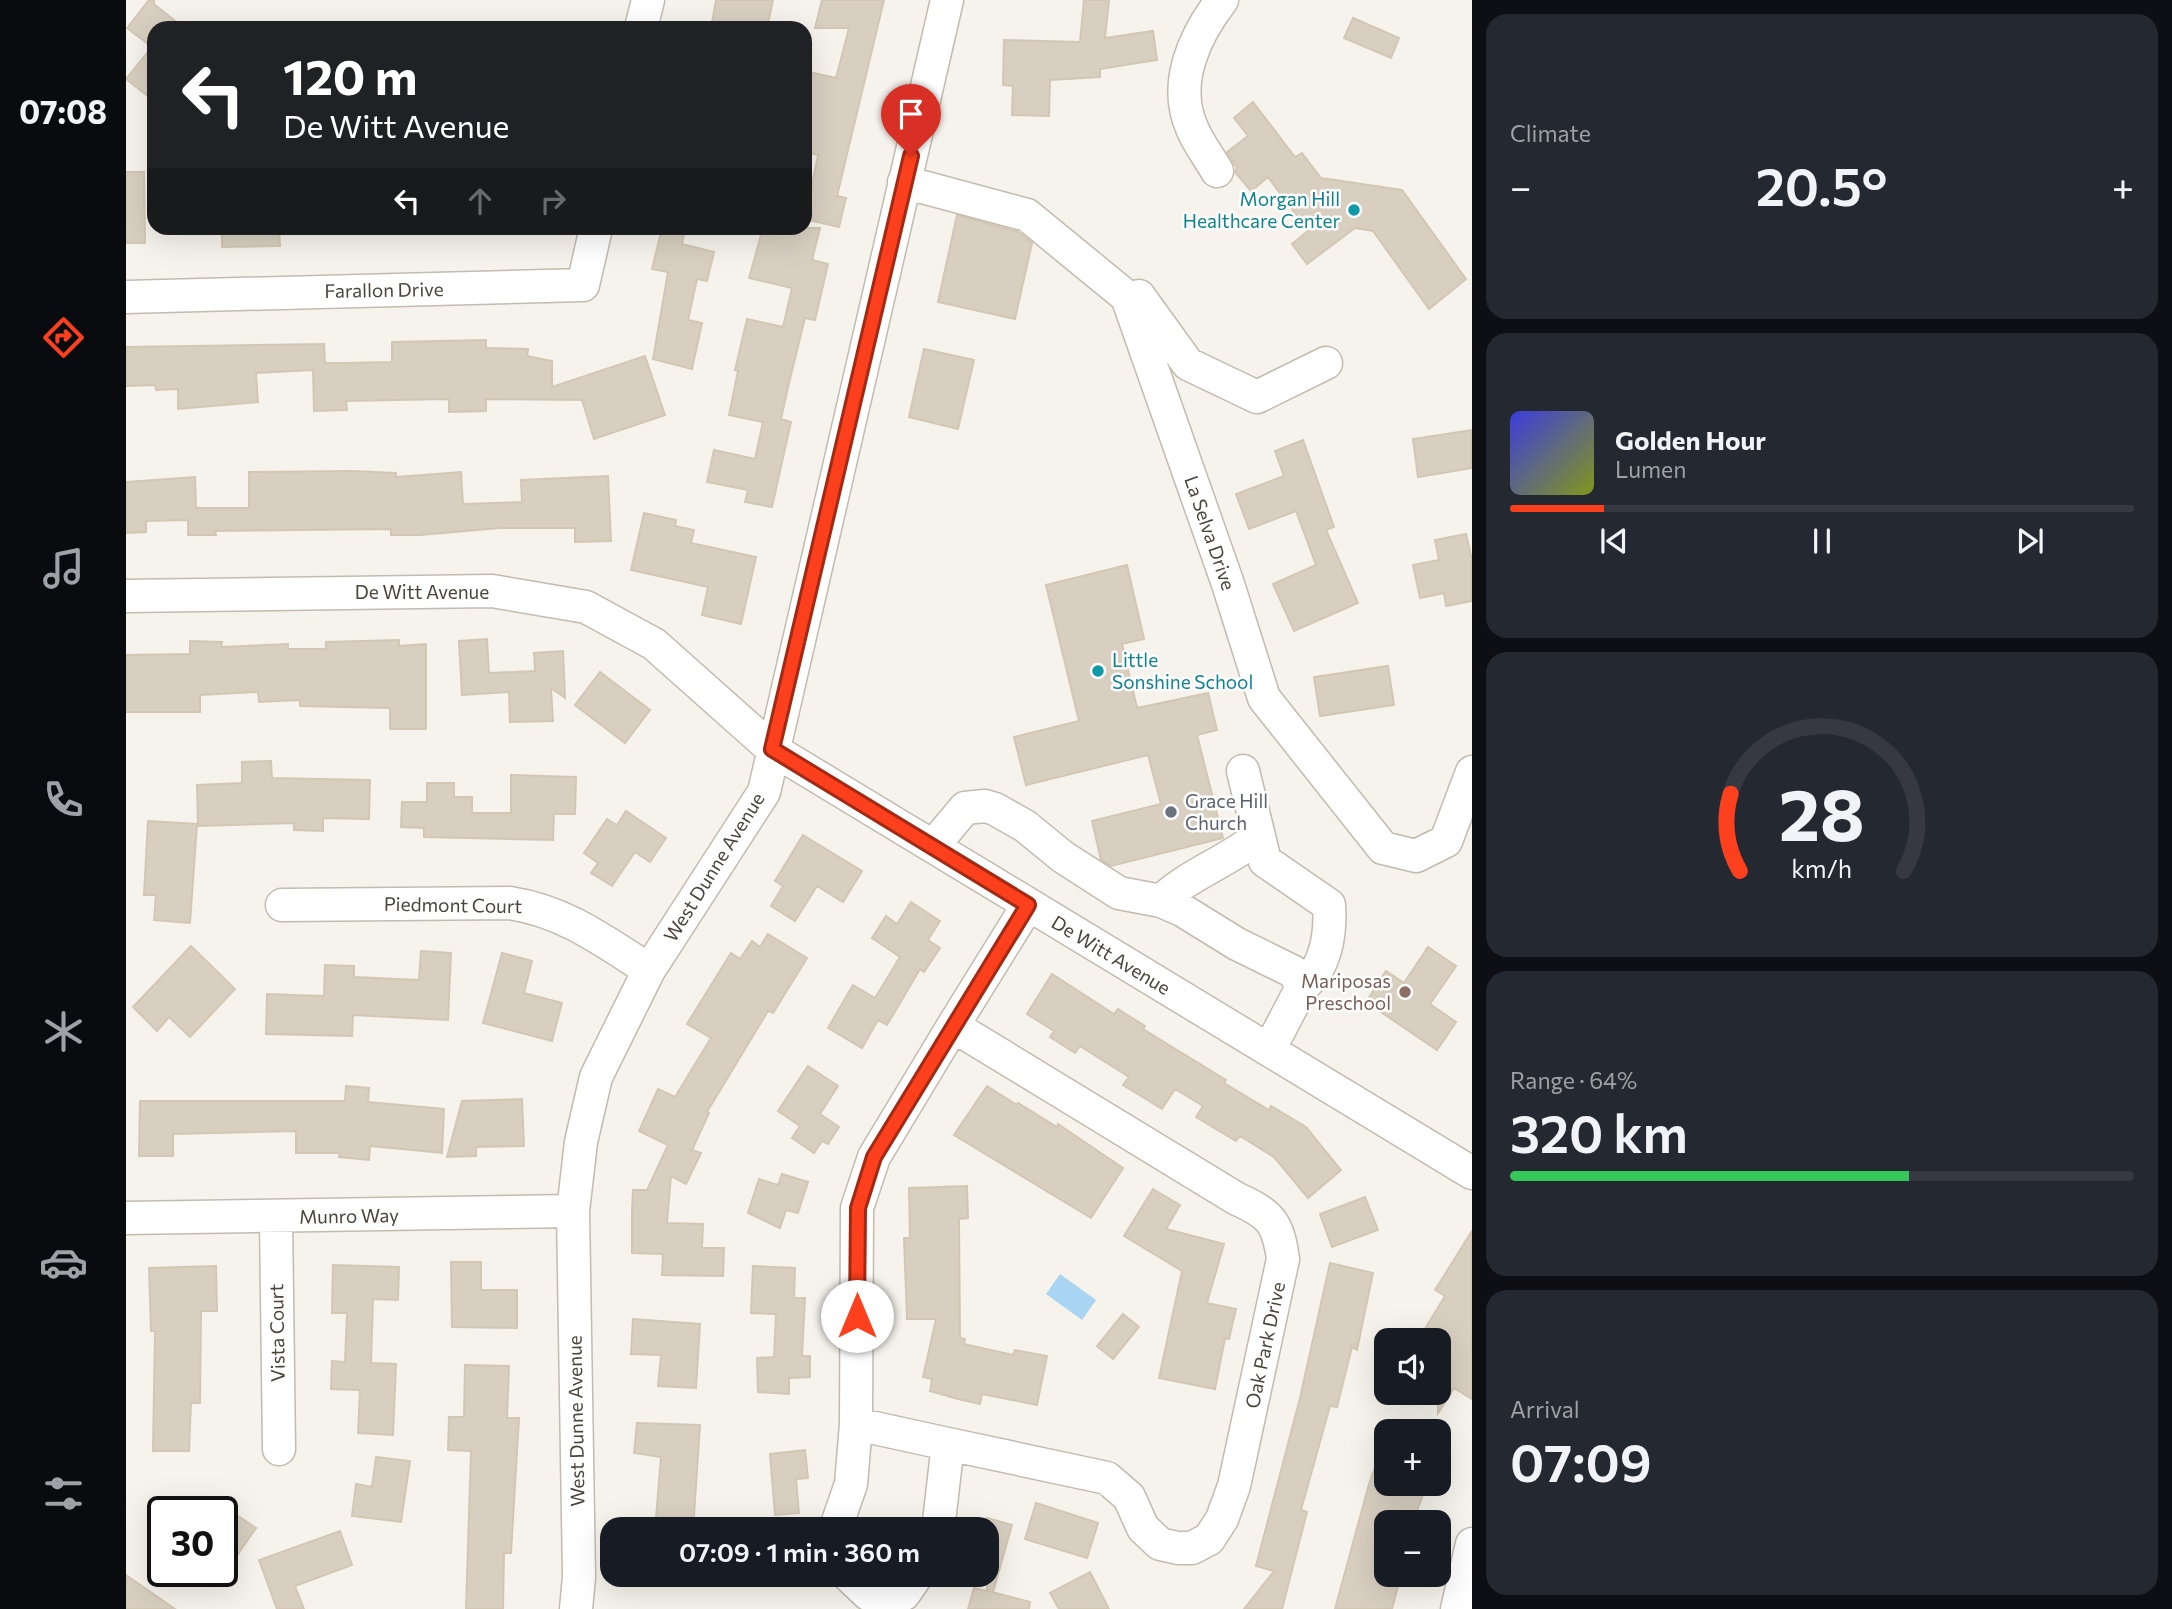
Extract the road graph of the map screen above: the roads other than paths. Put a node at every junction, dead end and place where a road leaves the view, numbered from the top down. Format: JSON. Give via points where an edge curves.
{"nodes":[{"id":1,"x":648,"y":0,"type":"edge"},
{"id":2,"x":947,"y":0,"type":"edge"},
{"id":3,"x":1222,"y":0,"type":"edge"},
{"id":4,"x":643,"y":21,"type":"edge"},
{"id":5,"x":1217,"y":171,"type":"dead end"},
{"id":6,"x":904,"y":182,"type":"junction"},
{"id":7,"x":594,"y":235,"type":"edge"},
{"id":8,"x":1132,"y":287,"type":"dead end"},
{"id":9,"x":126,"y":297,"type":"edge"},
{"id":10,"x":1326,"y":363,"type":"dead end"},
{"id":11,"x":126,"y":596,"type":"edge"},
{"id":12,"x":772,"y":749,"type":"junction"},
{"id":13,"x":1243,"y":771,"type":"dead end"},
{"id":14,"x":1472,"y":772,"type":"edge"},
{"id":15,"x":1258,"y":837,"type":"junction"},
{"id":16,"x":933,"y":846,"type":"junction"},
{"id":17,"x":1161,"y":901,"type":"junction"},
{"id":18,"x":282,"y":905,"type":"dead end"},
{"id":19,"x":1028,"y":905,"type":"junction"},
{"id":20,"x":649,"y":970,"type":"junction"},
{"id":21,"x":1302,"y":987,"type":"junction"},
{"id":22,"x":953,"y":1026,"type":"junction"},
{"id":23,"x":1269,"y":1050,"type":"junction"},
{"id":24,"x":1472,"y":1173,"type":"edge"},
{"id":25,"x":573,"y":1211,"type":"junction"},
{"id":26,"x":126,"y":1218,"type":"edge"},
{"id":27,"x":276,"y":1218,"type":"junction"},
{"id":28,"x":856,"y":1424,"type":"junction"},
{"id":29,"x":948,"y":1444,"type":"junction"},
{"id":30,"x":279,"y":1449,"type":"dead end"},
{"id":31,"x":840,"y":1517,"type":"edge"},
{"id":32,"x":940,"y":1517,"type":"edge"},
{"id":33,"x":1472,"y":1544,"type":"edge"},
{"id":34,"x":861,"y":1587,"type":"edge"},
{"id":35,"x":909,"y":1587,"type":"edge"},
{"id":36,"x":576,"y":1609,"type":"edge"},
{"id":37,"x":1457,"y":1609,"type":"edge"}],
"edges":[{"from":1,"to":4,"type":"street"},
{"from":2,"to":6,"type":"street","name":"West Dunne Avenue"},
{"from":3,"to":5,"type":"street","via":[[1194,41],[1184,98],[1191,127]]},
{"from":6,"to":12,"type":"street","name":"West Dunne Avenue"},
{"from":6,"to":14,"type":"street","name":"La Selva Drive","via":[[1027,215],[1127,298],[1264,698],[1383,848],[1416,856],[1446,841]]},
{"from":7,"to":9,"type":"street","name":"Farallon Drive","via":[[583,285]]},
{"from":8,"to":10,"type":"street","via":[[1188,365],[1257,397]]},
{"from":11,"to":12,"type":"street","name":"De Witt Avenue","via":[[492,591],[586,607],[654,644]]},
{"from":12,"to":16,"type":"street","name":"De Witt Avenue"},
{"from":12,"to":20,"type":"street","name":"West Dunne Avenue","via":[[764,792]]},
{"from":13,"to":15,"type":"street"},
{"from":15,"to":17,"type":"street","via":[[1235,855],[1178,885]]},
{"from":15,"to":21,"type":"street","via":[[1265,861],[1329,905],[1331,934],[1313,978]]},
{"from":16,"to":17,"type":"street","via":[[965,808],[985,806],[1025,826],[1119,894]]},
{"from":16,"to":19,"type":"street","name":"De Witt Avenue"},
{"from":17,"to":21,"type":"street","via":[[1294,972]]},
{"from":18,"to":20,"type":"street","name":"Piedmont Court","via":[[510,903],[539,907],[567,918]]},
{"from":19,"to":22,"type":"street"},
{"from":19,"to":23,"type":"street","name":"De Witt Avenue"},
{"from":20,"to":25,"type":"street","name":"West Dunne Avenue","via":[[596,1077],[580,1142]]},
{"from":21,"to":23,"type":"street"},
{"from":22,"to":28,"type":"street","via":[[874,1157],[858,1208]]},
{"from":22,"to":29,"type":"street","name":"Oak Park Drive","via":[[1264,1211],[1279,1232],[1283,1259],[1234,1486],[1222,1519],[1200,1544],[1192,1548],[1160,1544],[1143,1528],[1129,1497],[1107,1478]]},
{"from":23,"to":24,"type":"street","name":"De Witt Avenue"},
{"from":25,"to":27,"type":"street","name":"Munro Way"},
{"from":25,"to":36,"type":"street","name":"West Dunne Avenue"},
{"from":26,"to":27,"type":"street","name":"Munro Way"},
{"from":27,"to":30,"type":"street","name":"Vista Court"},
{"from":28,"to":29,"type":"street","name":"Oak Park Drive"},
{"from":28,"to":31,"type":"street","via":[[851,1484]]},
{"from":29,"to":32,"type":"street"},
{"from":33,"to":37,"type":"street"},
{"from":34,"to":35,"type":"street","via":[[868,1594],[904,1594]]}]}
